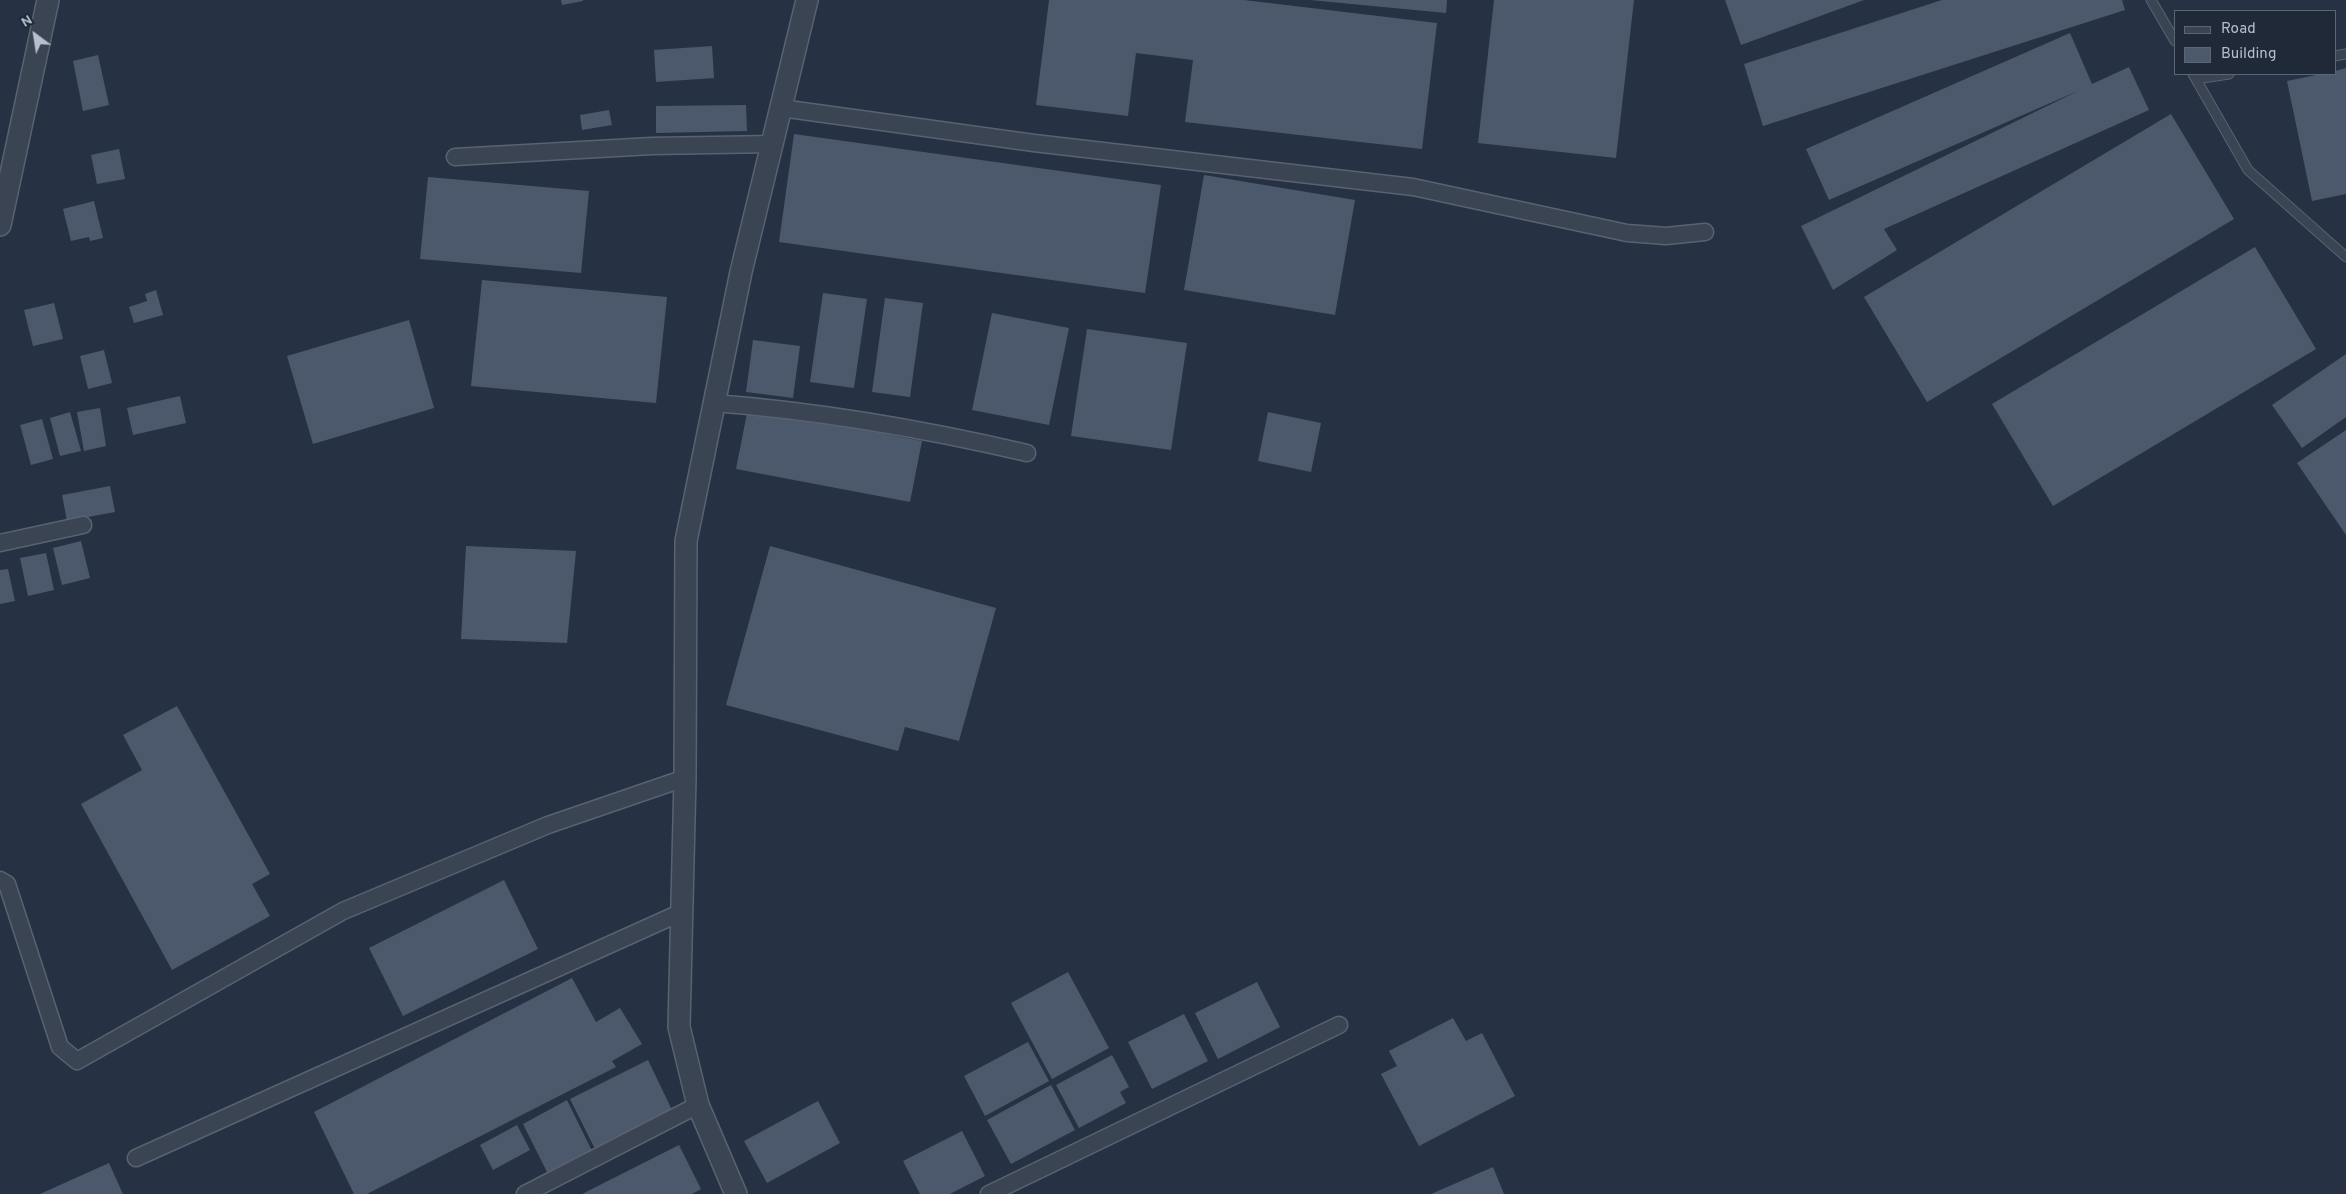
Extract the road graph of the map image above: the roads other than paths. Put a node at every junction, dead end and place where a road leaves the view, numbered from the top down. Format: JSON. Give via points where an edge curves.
{"nodes":[{"id":1,"x":48,"y":0,"type":"edge"},
{"id":2,"x":807,"y":0,"type":"edge"},
{"id":3,"x":2151,"y":0,"type":"edge"},
{"id":4,"x":2174,"y":39,"type":"edge"},
{"id":5,"x":2212,"y":75,"type":"edge"},
{"id":6,"x":2195,"y":76,"type":"edge"},
{"id":7,"x":781,"y":108,"type":"junction"},
{"id":8,"x":772,"y":144,"type":"junction"},
{"id":9,"x":456,"y":157,"type":"dead end"},
{"id":10,"x":0,"y":224,"type":"edge"},
{"id":11,"x":1705,"y":232,"type":"dead end"},
{"id":12,"x":2346,"y":257,"type":"edge"},
{"id":13,"x":714,"y":402,"type":"junction"},
{"id":14,"x":1027,"y":453,"type":"dead end"},
{"id":15,"x":83,"y":525,"type":"dead end"},
{"id":16,"x":0,"y":543,"type":"edge"},
{"id":17,"x":685,"y":778,"type":"junction"},
{"id":18,"x":0,"y":880,"type":"edge"},
{"id":19,"x":682,"y":912,"type":"junction"},
{"id":20,"x":1339,"y":1024,"type":"dead end"},
{"id":21,"x":698,"y":1105,"type":"junction"},
{"id":22,"x":136,"y":1158,"type":"dead end"},
{"id":23,"x":525,"y":1194,"type":"edge"},
{"id":24,"x":736,"y":1194,"type":"edge"},
{"id":25,"x":989,"y":1194,"type":"edge"}],
"edges":[{"from":1,"to":10,"type":"street"},
{"from":2,"to":7,"type":"street"},
{"from":3,"to":4,"type":"lane"},
{"from":5,"to":6,"type":"lane"},
{"from":6,"to":12,"type":"lane","via":[[2248,170]]},
{"from":7,"to":8,"type":"street"},
{"from":7,"to":11,"type":"street","via":[[1034,143],[1414,187],[1627,233],[1666,236]]},
{"from":8,"to":9,"type":"street","via":[[652,146]]},
{"from":8,"to":13,"type":"street"},
{"from":13,"to":14,"type":"street","via":[[788,409],[976,441]]},
{"from":13,"to":17,"type":"street","via":[[686,541]]},
{"from":15,"to":16,"type":"street"},
{"from":17,"to":18,"type":"street","via":[[548,825],[343,911],[77,1062],[60,1048],[7,884]]},
{"from":17,"to":19,"type":"street"},
{"from":19,"to":21,"type":"street","via":[[678,1027]]},
{"from":19,"to":22,"type":"street"},
{"from":20,"to":25,"type":"street"},
{"from":21,"to":23,"type":"street"},
{"from":21,"to":24,"type":"street"}]}
